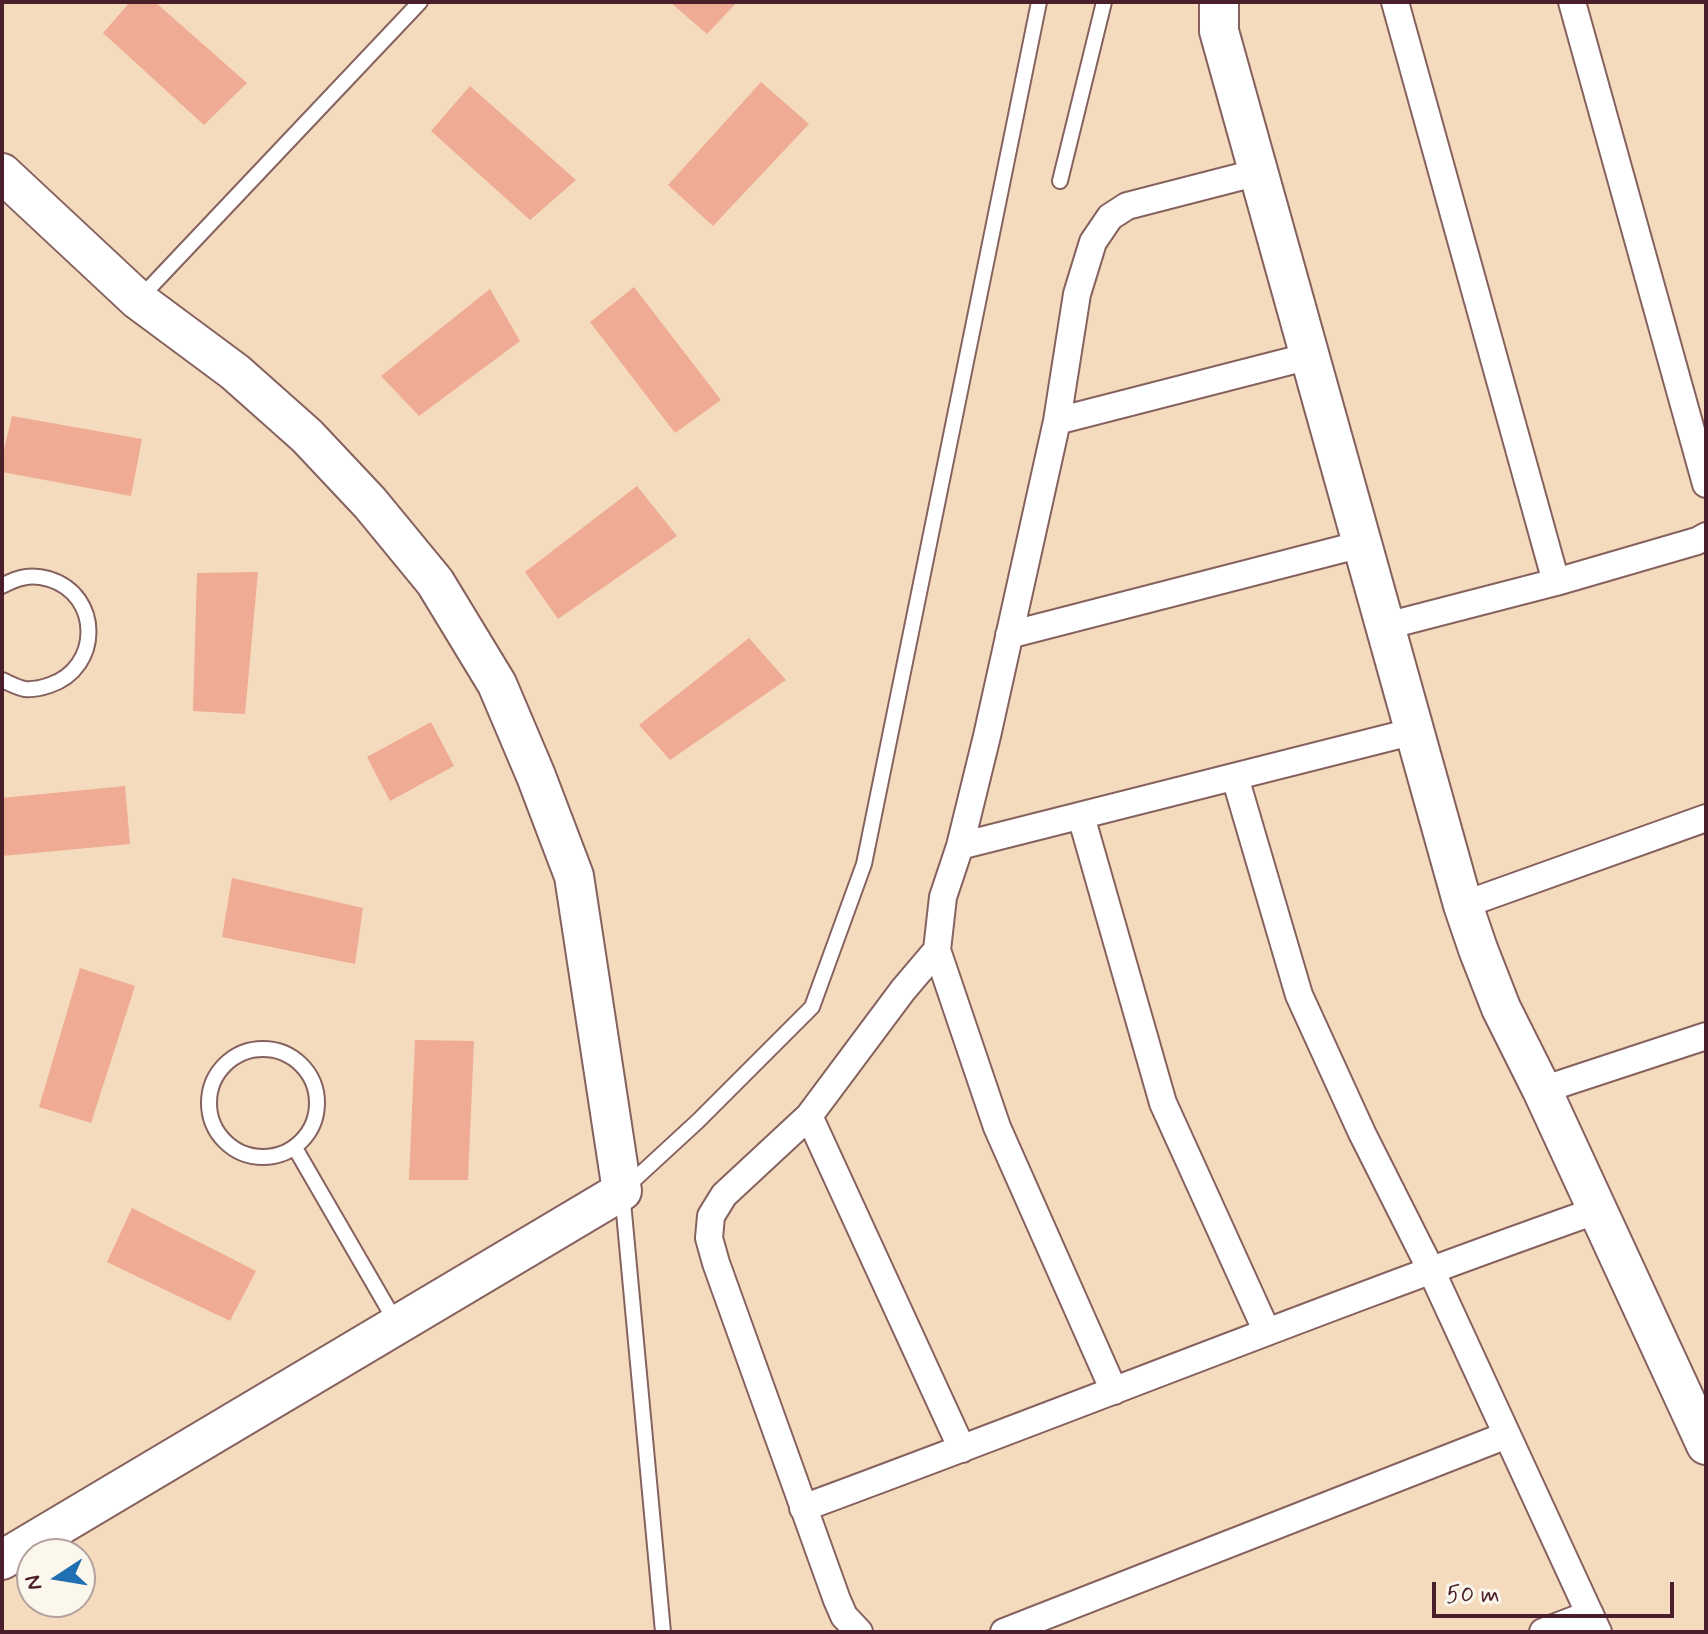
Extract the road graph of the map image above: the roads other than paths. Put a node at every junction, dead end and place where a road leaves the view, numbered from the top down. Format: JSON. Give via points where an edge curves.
{"nodes":[{"id":1,"x":420,"y":2,"type":"edge"},
{"id":2,"x":1039,"y":2,"type":"edge"},
{"id":3,"x":1104,"y":2,"type":"edge"},
{"id":4,"x":1219,"y":2,"type":"edge"},
{"id":5,"x":1395,"y":2,"type":"edge"},
{"id":6,"x":1572,"y":2,"type":"edge"},
{"id":7,"x":1259,"y":172,"type":"junction"},
{"id":8,"x":2,"y":173,"type":"edge"},
{"id":9,"x":1060,"y":181,"type":"dead end"},
{"id":10,"x":138,"y":300,"type":"junction"},
{"id":11,"x":1310,"y":356,"type":"junction"},
{"id":12,"x":1057,"y":421,"type":"junction"},
{"id":13,"x":1706,"y":484,"type":"edge"},
{"id":14,"x":1706,"y":536,"type":"edge"},
{"id":15,"x":1362,"y":544,"type":"junction"},
{"id":16,"x":1556,"y":582,"type":"junction"},
{"id":17,"x":2,"y":586,"type":"edge"},
{"id":18,"x":1386,"y":626,"type":"junction"},
{"id":19,"x":1009,"y":635,"type":"junction"},
{"id":20,"x":2,"y":680,"type":"edge"},
{"id":21,"x":1415,"y":731,"type":"junction"},
{"id":22,"x":1235,"y":777,"type":"junction"},
{"id":23,"x":1081,"y":816,"type":"junction"},
{"id":24,"x":1706,"y":818,"type":"edge"},
{"id":25,"x":960,"y":846,"type":"junction"},
{"id":26,"x":1463,"y":905,"type":"junction"},
{"id":27,"x":937,"y":950,"type":"junction"},
{"id":28,"x":1706,"y":1036,"type":"edge"},
{"id":29,"x":1542,"y":1090,"type":"junction"},
{"id":30,"x":809,"y":1116,"type":"junction"},
{"id":31,"x":295,"y":1148,"type":"junction"},
{"id":32,"x":622,"y":1191,"type":"junction"},
{"id":33,"x":1598,"y":1210,"type":"junction"},
{"id":34,"x":1431,"y":1270,"type":"junction"},
{"id":35,"x":397,"y":1325,"type":"junction"},
{"id":36,"x":1267,"y":1332,"type":"junction"},
{"id":37,"x":1114,"y":1391,"type":"junction"},
{"id":38,"x":1507,"y":1435,"type":"junction"},
{"id":39,"x":1706,"y":1445,"type":"edge"},
{"id":40,"x":962,"y":1449,"type":"junction"},
{"id":41,"x":803,"y":1508,"type":"junction"},
{"id":42,"x":2,"y":1560,"type":"edge"},
{"id":43,"x":1594,"y":1623,"type":"edge"},
{"id":44,"x":663,"y":1632,"type":"edge"},
{"id":45,"x":859,"y":1632,"type":"edge"},
{"id":46,"x":1004,"y":1632,"type":"edge"},
{"id":47,"x":1543,"y":1632,"type":"edge"}],
"edges":[{"from":1,"to":10,"type":"lane"},
{"from":2,"to":32,"type":"lane","via":[[864,864],[812,1007]]},
{"from":3,"to":9,"type":"lane"},
{"from":4,"to":7,"type":"street","via":[[1219,31]]},
{"from":5,"to":16,"type":"street"},
{"from":6,"to":13,"type":"street"},
{"from":7,"to":11,"type":"street"},
{"from":7,"to":12,"type":"street","via":[[1127,206],[1110,217],[1093,242],[1077,294]]},
{"from":8,"to":10,"type":"street"},
{"from":10,"to":32,"type":"street","via":[[235,372],[307,436],[370,503],[435,582],[497,684],[574,876]]},
{"from":11,"to":12,"type":"street"},
{"from":11,"to":15,"type":"street"},
{"from":12,"to":19,"type":"street"},
{"from":14,"to":16,"type":"street"},
{"from":15,"to":18,"type":"street"},
{"from":15,"to":19,"type":"street"},
{"from":16,"to":18,"type":"street"},
{"from":17,"to":20,"type":"lane","via":[[37,575],[59,582],[77,596],[87,615],[89,641],[80,664],[62,681],[24,689]]},
{"from":18,"to":21,"type":"street"},
{"from":19,"to":25,"type":"street"},
{"from":21,"to":22,"type":"street"},
{"from":21,"to":26,"type":"street"},
{"from":22,"to":23,"type":"street"},
{"from":22,"to":34,"type":"street","via":[[1299,995]]},
{"from":23,"to":25,"type":"street"},
{"from":23,"to":36,"type":"street","via":[[1163,1103]]},
{"from":24,"to":26,"type":"street"},
{"from":25,"to":27,"type":"street","via":[[943,897]]},
{"from":26,"to":29,"type":"street","via":[[1501,1008]]},
{"from":27,"to":30,"type":"street"},
{"from":27,"to":37,"type":"street","via":[[997,1127]]},
{"from":28,"to":29,"type":"street"},
{"from":29,"to":33,"type":"street"},
{"from":30,"to":40,"type":"street"},
{"from":30,"to":41,"type":"street","via":[[724,1195],[711,1216],[709,1238]]},
{"from":31,"to":31,"type":"lane","via":[[269,1158],[242,1154],[214,1128],[208,1110],[211,1085],[221,1068],[240,1053],[285,1053],[314,1084],[318,1108],[310,1131]]},
{"from":31,"to":35,"type":"lane"},
{"from":32,"to":35,"type":"street"},
{"from":32,"to":44,"type":"lane"},
{"from":33,"to":34,"type":"street"},
{"from":33,"to":39,"type":"street"},
{"from":34,"to":36,"type":"street"},
{"from":34,"to":38,"type":"street"},
{"from":35,"to":42,"type":"street"},
{"from":36,"to":37,"type":"street"},
{"from":37,"to":40,"type":"street"},
{"from":38,"to":43,"type":"street"},
{"from":38,"to":46,"type":"street"},
{"from":40,"to":41,"type":"street"},
{"from":41,"to":45,"type":"street","via":[[844,1616]]},
{"from":43,"to":47,"type":"street"}]}
